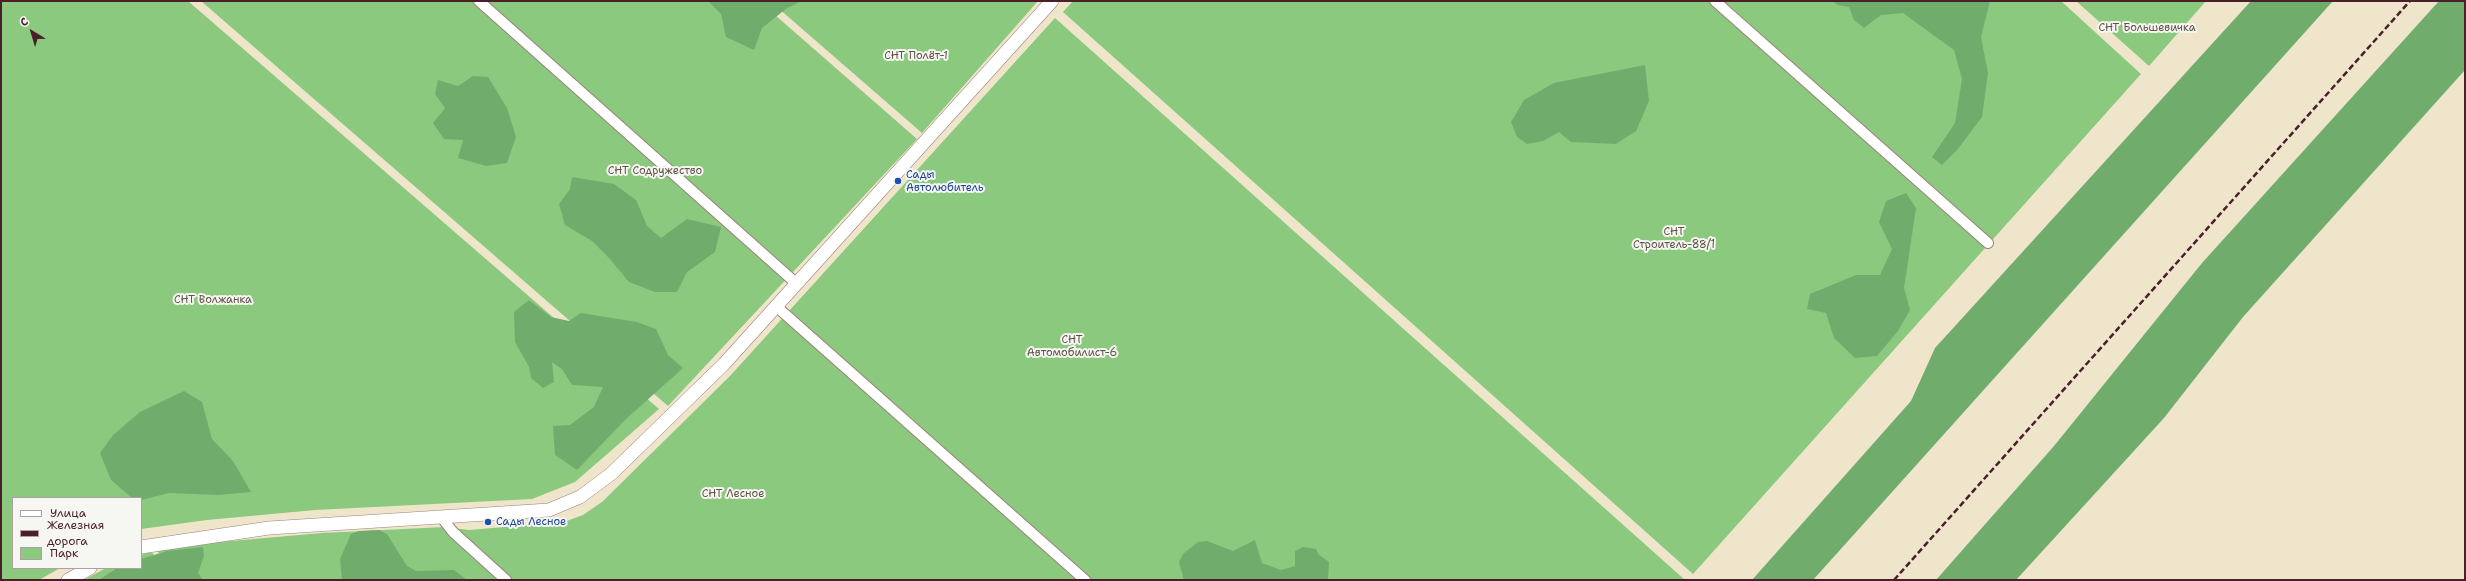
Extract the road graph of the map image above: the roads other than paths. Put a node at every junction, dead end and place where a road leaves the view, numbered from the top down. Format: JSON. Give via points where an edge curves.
{"nodes":[{"id":1,"x":479,"y":1,"type":"edge"},
{"id":2,"x":1052,"y":1,"type":"edge"},
{"id":3,"x":1715,"y":1,"type":"edge"},
{"id":4,"x":1988,"y":244,"type":"dead end"},
{"id":5,"x":797,"y":284,"type":"junction"},
{"id":6,"x":776,"y":307,"type":"junction"},
{"id":7,"x":442,"y":518,"type":"junction"},
{"id":8,"x":142,"y":547,"type":"edge"},
{"id":9,"x":88,"y":569,"type":"edge"},
{"id":10,"x":68,"y":580,"type":"edge"},
{"id":11,"x":506,"y":580,"type":"edge"},
{"id":12,"x":1085,"y":580,"type":"edge"}],
"edges":[{"from":1,"to":5,"type":"street"},
{"from":2,"to":5,"type":"street"},
{"from":3,"to":4,"type":"street"},
{"from":5,"to":6,"type":"street"},
{"from":6,"to":7,"type":"street","via":[[696,392],[611,474],[580,497],[549,510]]},
{"from":6,"to":12,"type":"street"},
{"from":7,"to":8,"type":"street","via":[[269,528]]},
{"from":7,"to":11,"type":"street","via":[[453,532]]},
{"from":9,"to":10,"type":"street"}]}
